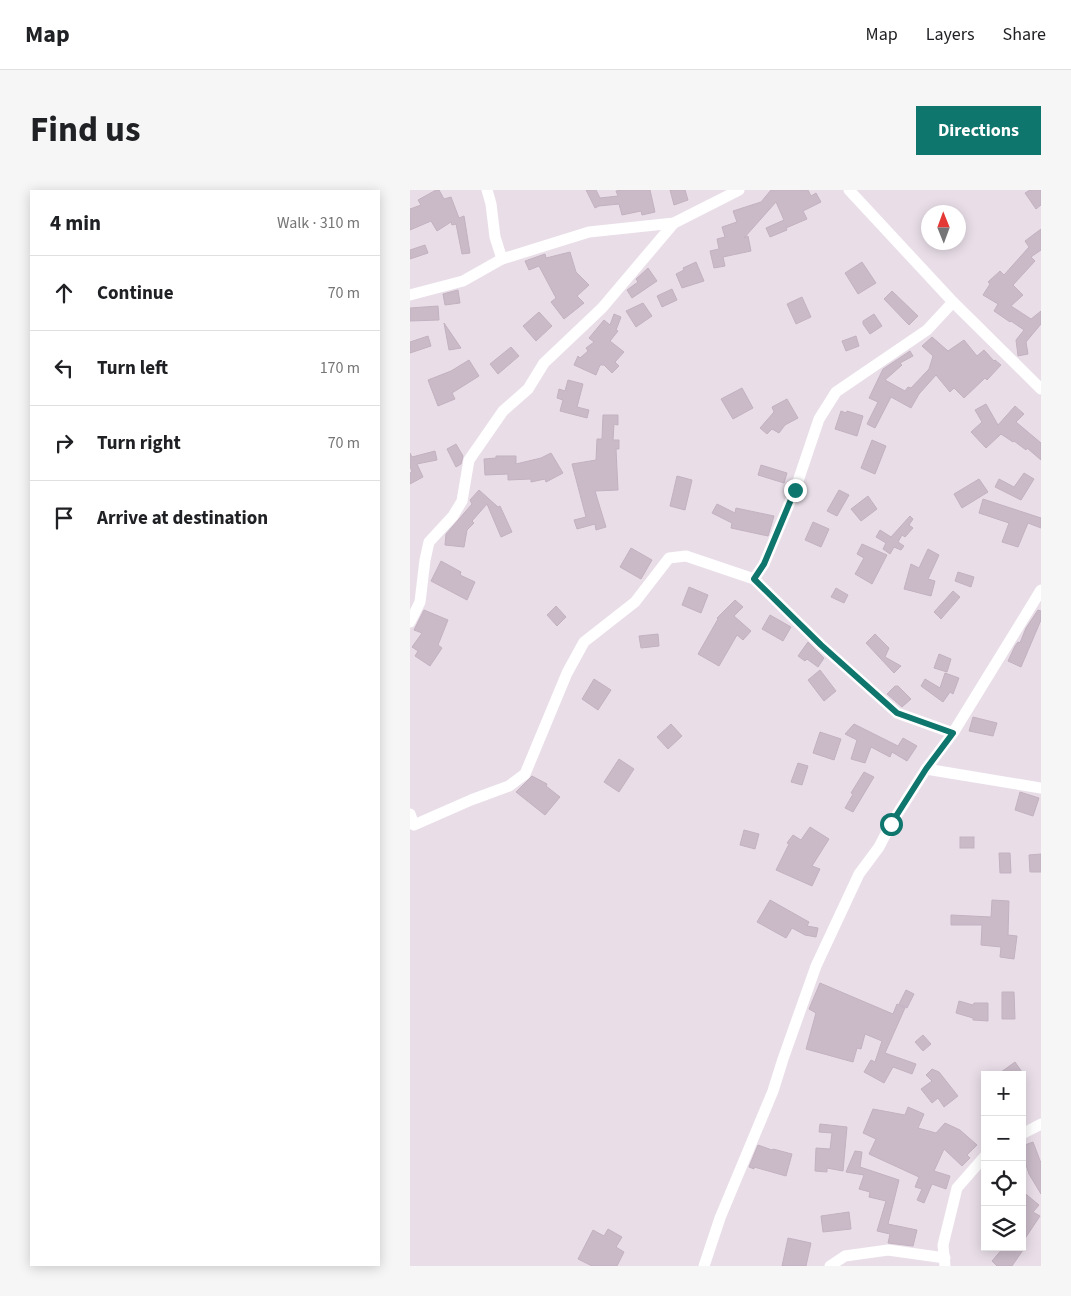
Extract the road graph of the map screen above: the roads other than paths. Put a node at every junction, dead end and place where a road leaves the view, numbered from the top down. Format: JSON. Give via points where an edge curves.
{"nodes":[{"id":1,"x":487,"y":190,"type":"edge"},
{"id":2,"x":739,"y":190,"type":"edge"},
{"id":3,"x":849,"y":190,"type":"edge"},
{"id":4,"x":674,"y":223,"type":"junction"},
{"id":5,"x":502,"y":259,"type":"junction"},
{"id":6,"x":410,"y":294,"type":"edge"},
{"id":7,"x":954,"y":302,"type":"junction"},
{"id":8,"x":1041,"y":389,"type":"edge"},
{"id":9,"x":754,"y":579,"type":"junction"},
{"id":10,"x":1041,"y":590,"type":"edge"},
{"id":11,"x":410,"y":622,"type":"edge"},
{"id":12,"x":953,"y":733,"type":"junction"},
{"id":13,"x":926,"y":769,"type":"junction"},
{"id":14,"x":1041,"y":788,"type":"edge"},
{"id":15,"x":410,"y":814,"type":"edge"},
{"id":16,"x":1041,"y":1124,"type":"edge"},
{"id":17,"x":1026,"y":1132,"type":"edge"},
{"id":18,"x":981,"y":1161,"type":"edge"},
{"id":19,"x":945,"y":1262,"type":"edge"},
{"id":20,"x":704,"y":1266,"type":"edge"},
{"id":21,"x":830,"y":1266,"type":"edge"}],
"edges":[{"from":1,"to":5,"type":"street"},
{"from":2,"to":4,"type":"street"},
{"from":3,"to":7,"type":"street"},
{"from":4,"to":5,"type":"street","via":[[589,232]]},
{"from":4,"to":11,"type":"street","via":[[602,308],[544,363],[528,389],[503,412],[469,460],[462,501],[429,542],[420,602]]},
{"from":5,"to":6,"type":"street","via":[[463,281]]},
{"from":7,"to":8,"type":"street"},
{"from":7,"to":9,"type":"street","via":[[927,330],[836,392],[820,419],[791,499],[764,564]]},
{"from":9,"to":12,"type":"street","via":[[897,713]]},
{"from":9,"to":15,"type":"street","via":[[686,556],[669,558],[635,602],[584,642],[567,673],[525,774],[509,786],[414,825]]},
{"from":10,"to":12,"type":"street"},
{"from":12,"to":13,"type":"street"},
{"from":13,"to":14,"type":"street"},
{"from":13,"to":20,"type":"street","via":[[859,874],[830,934],[806,993],[774,1091],[720,1218]]},
{"from":16,"to":17,"type":"street"},
{"from":18,"to":19,"type":"street","via":[[957,1188],[943,1245]]},
{"from":19,"to":21,"type":"street","via":[[888,1250],[845,1256]]}]}
